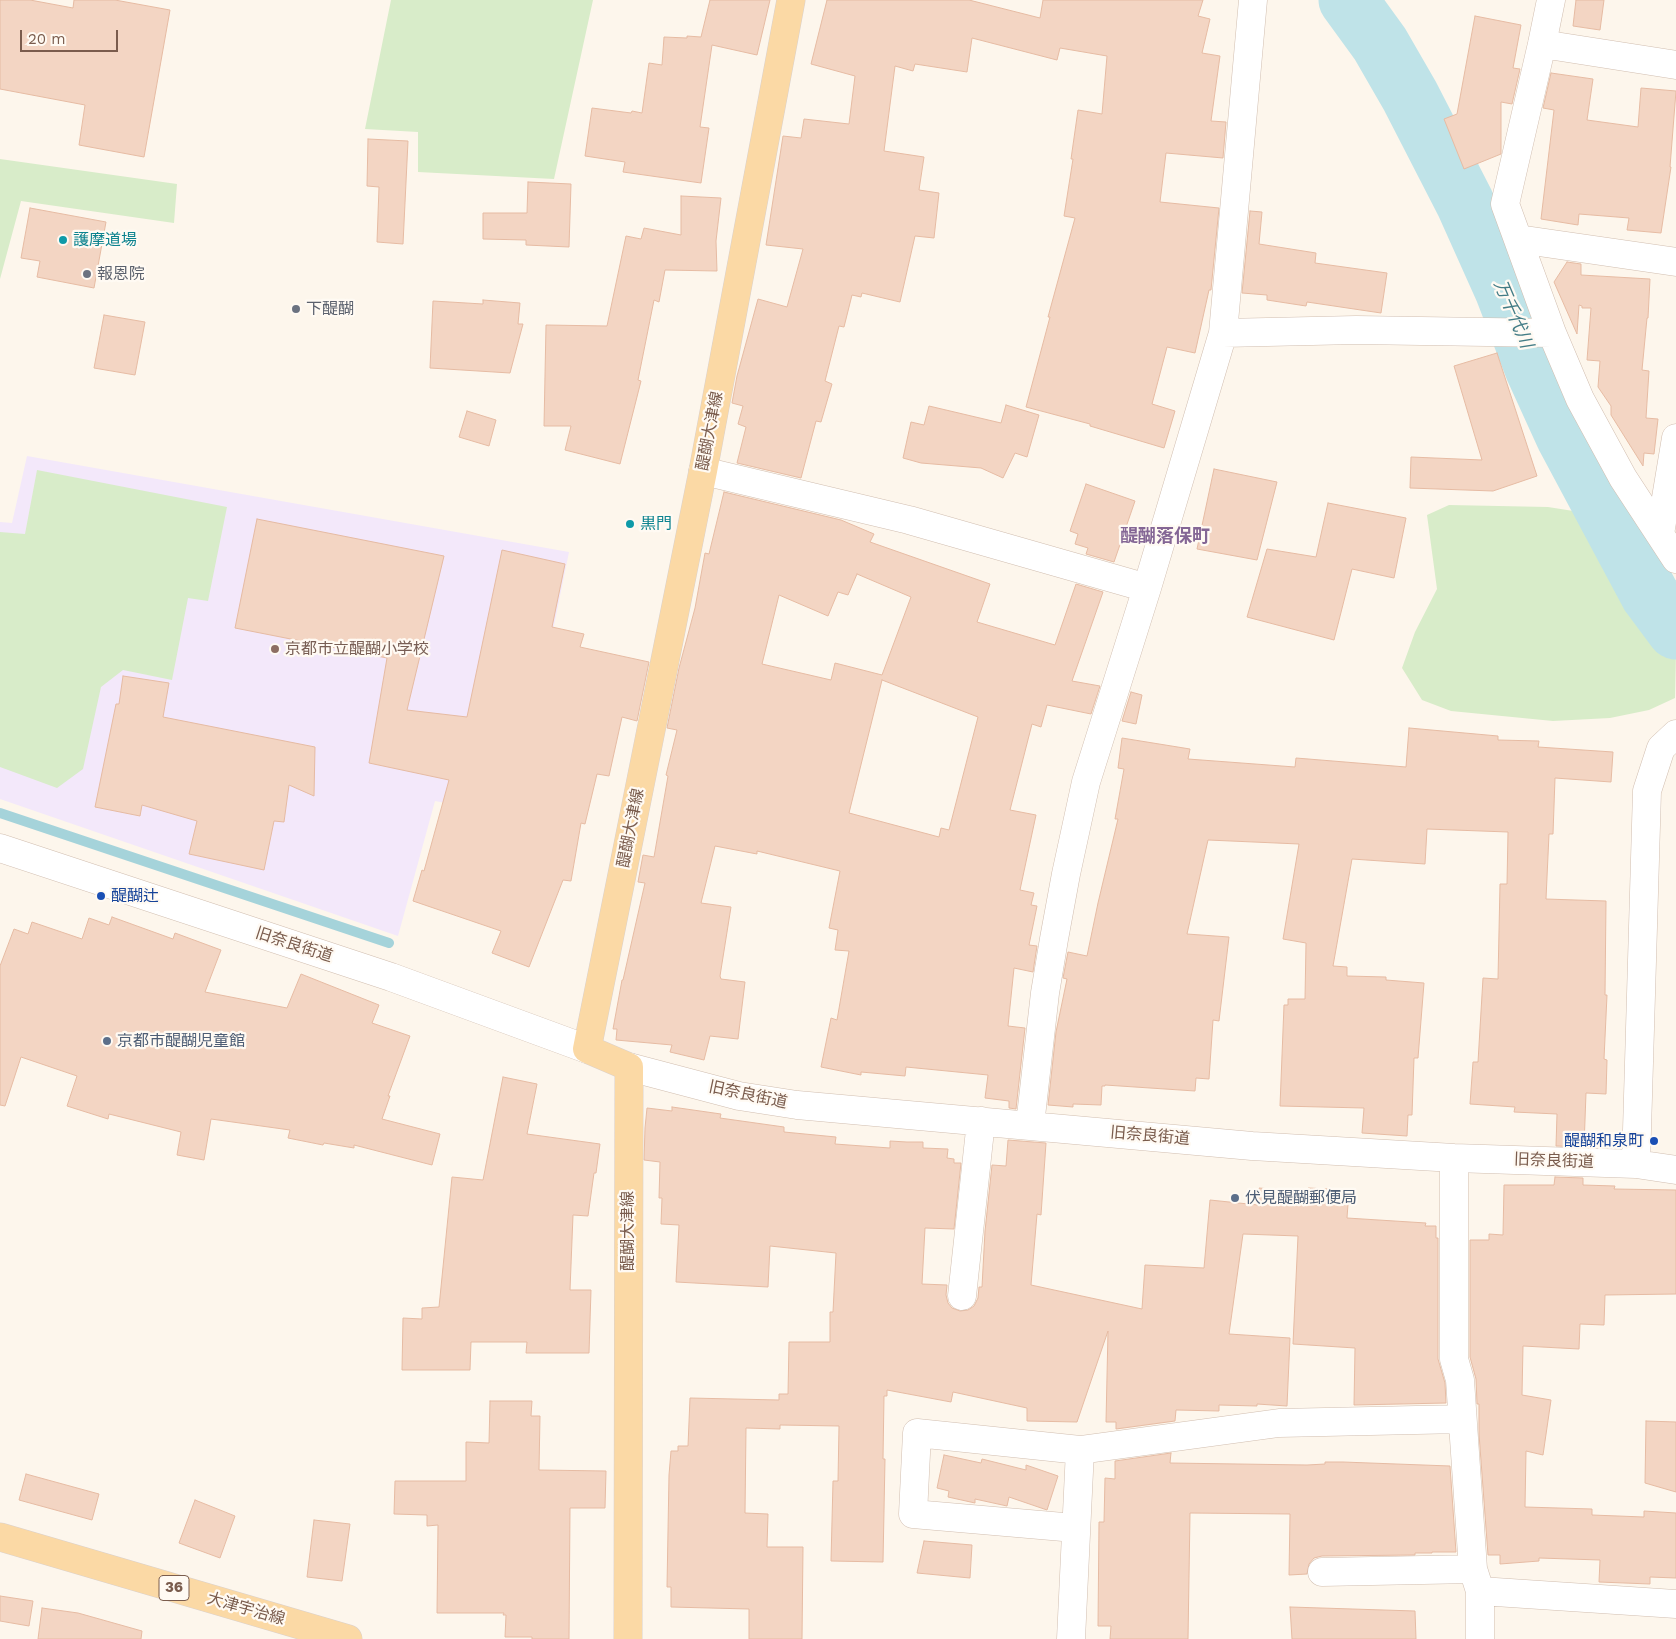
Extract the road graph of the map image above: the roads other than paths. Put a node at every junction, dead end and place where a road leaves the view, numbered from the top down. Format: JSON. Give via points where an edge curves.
{"nodes":[{"id":1,"x":791,"y":0,"type":"edge"},
{"id":2,"x":1253,"y":0,"type":"edge"},
{"id":3,"x":1551,"y":0,"type":"edge"},
{"id":4,"x":1542,"y":44,"type":"junction"},
{"id":5,"x":1676,"y":64,"type":"edge"},
{"id":6,"x":1518,"y":239,"type":"junction"},
{"id":7,"x":1676,"y":262,"type":"edge"},
{"id":8,"x":1544,"y":332,"type":"junction"},
{"id":9,"x":1223,"y":333,"type":"junction"},
{"id":10,"x":1676,"y":438,"type":"edge"},
{"id":11,"x":703,"y":471,"type":"junction"},
{"id":12,"x":1660,"y":534,"type":"junction"},
{"id":13,"x":1676,"y":559,"type":"edge"},
{"id":14,"x":1147,"y":588,"type":"junction"},
{"id":15,"x":1676,"y":734,"type":"edge"},
{"id":16,"x":0,"y":848,"type":"edge"},
{"id":17,"x":587,"y":1049,"type":"junction"},
{"id":18,"x":629,"y":1067,"type":"junction"},
{"id":19,"x":981,"y":1121,"type":"junction"},
{"id":20,"x":1030,"y":1125,"type":"junction"},
{"id":21,"x":1454,"y":1158,"type":"junction"},
{"id":22,"x":1636,"y":1164,"type":"junction"},
{"id":23,"x":1676,"y":1170,"type":"edge"},
{"id":24,"x":962,"y":1296,"type":"dead end"},
{"id":25,"x":1462,"y":1419,"type":"junction"},
{"id":26,"x":1080,"y":1450,"type":"junction"},
{"id":27,"x":1076,"y":1528,"type":"junction"},
{"id":28,"x":0,"y":1537,"type":"edge"},
{"id":29,"x":1322,"y":1572,"type":"dead end"},
{"id":30,"x":1476,"y":1580,"type":"junction"},
{"id":31,"x":1676,"y":1604,"type":"edge"},
{"id":32,"x":343,"y":1638,"type":"edge"},
{"id":33,"x":628,"y":1639,"type":"edge"},
{"id":34,"x":1071,"y":1639,"type":"edge"},
{"id":35,"x":1480,"y":1639,"type":"edge"}],
"edges":[{"from":1,"to":11,"type":"main road","name":"醍醐大津線"},
{"from":2,"to":9,"type":"street"},
{"from":3,"to":4,"type":"street"},
{"from":4,"to":5,"type":"street"},
{"from":4,"to":6,"type":"street","via":[[1505,204]]},
{"from":6,"to":7,"type":"street"},
{"from":6,"to":8,"type":"street"},
{"from":8,"to":9,"type":"street","via":[[1356,330]]},
{"from":8,"to":12,"type":"street","via":[[1622,478]]},
{"from":9,"to":14,"type":"street"},
{"from":10,"to":12,"type":"street"},
{"from":11,"to":14,"type":"street","via":[[909,520]]},
{"from":11,"to":17,"type":"main road","name":"醍醐大津線"},
{"from":12,"to":13,"type":"street"},
{"from":14,"to":20,"type":"street","via":[[1086,782],[1045,993]]},
{"from":15,"to":22,"type":"street","via":[[1661,748],[1648,791]]},
{"from":16,"to":17,"type":"street","name":"旧奈良街道","via":[[391,977]]},
{"from":17,"to":18,"type":"main road"},
{"from":18,"to":19,"type":"street","name":"旧奈良街道","via":[[739,1096],[797,1105]]},
{"from":18,"to":33,"type":"main road","name":"醍醐大津線"},
{"from":19,"to":20,"type":"street","name":"旧奈良街道"},
{"from":19,"to":24,"type":"street"},
{"from":20,"to":21,"type":"street","name":"旧奈良街道","via":[[1252,1146]]},
{"from":21,"to":22,"type":"street","name":"旧奈良街道"},
{"from":21,"to":25,"type":"street","via":[[1454,1360],[1460,1380]]},
{"from":22,"to":23,"type":"street","name":"旧奈良街道"},
{"from":25,"to":26,"type":"street","via":[[1279,1423]]},
{"from":25,"to":30,"type":"street"},
{"from":26,"to":27,"type":"street"},
{"from":26,"to":27,"type":"street","via":[[917,1433],[913,1514]]},
{"from":27,"to":34,"type":"street"},
{"from":28,"to":32,"type":"main road","name":"大津宇治線","number":"36"},
{"from":29,"to":30,"type":"street"},
{"from":30,"to":31,"type":"street"},
{"from":30,"to":35,"type":"street"}]}
